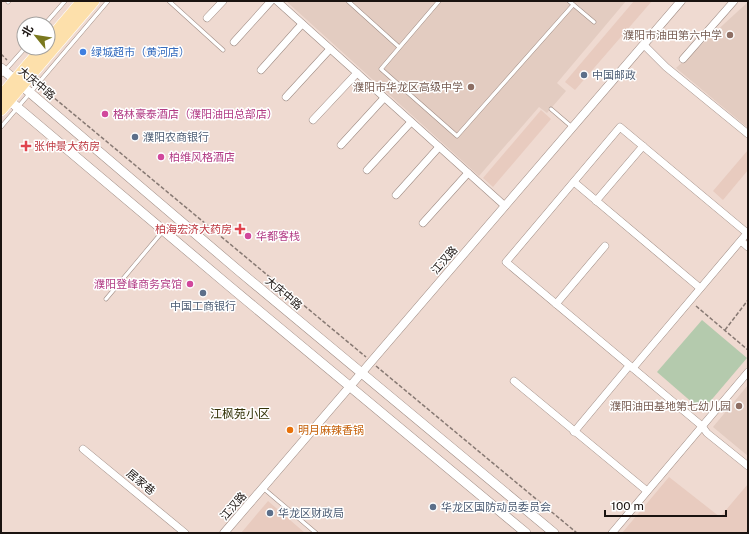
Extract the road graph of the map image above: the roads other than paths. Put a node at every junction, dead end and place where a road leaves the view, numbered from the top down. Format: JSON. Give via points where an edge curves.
{"nodes":[{"id":1,"x":65,"y":1,"type":"edge"},
{"id":2,"x":82,"y":1,"type":"edge"},
{"id":3,"x":94,"y":1,"type":"edge"},
{"id":4,"x":108,"y":1,"type":"edge"},
{"id":5,"x":169,"y":1,"type":"edge"},
{"id":6,"x":223,"y":1,"type":"edge"},
{"id":7,"x":271,"y":1,"type":"edge"},
{"id":8,"x":276,"y":1,"type":"edge"},
{"id":9,"x":348,"y":1,"type":"edge"},
{"id":10,"x":439,"y":1,"type":"edge"},
{"id":11,"x":568,"y":1,"type":"edge"},
{"id":12,"x":681,"y":1,"type":"edge"},
{"id":13,"x":734,"y":1,"type":"edge"},
{"id":14,"x":573,"y":4,"type":"junction"},
{"id":15,"x":52,"y":16,"type":"edge"},
{"id":16,"x":207,"y":18,"type":"dead end"},
{"id":17,"x":594,"y":22,"type":"dead end"},
{"id":18,"x":302,"y":24,"type":"junction"},
{"id":19,"x":56,"y":32,"type":"edge"},
{"id":20,"x":234,"y":42,"type":"dead end"},
{"id":21,"x":644,"y":45,"type":"junction"},
{"id":22,"x":399,"y":47,"type":"junction"},
{"id":23,"x":330,"y":49,"type":"junction"},
{"id":24,"x":223,"y":50,"type":"dead end"},
{"id":25,"x":18,"y":56,"type":"edge"},
{"id":26,"x":38,"y":56,"type":"edge"},
{"id":27,"x":683,"y":59,"type":"dead end"},
{"id":28,"x":261,"y":70,"type":"dead end"},
{"id":29,"x":2,"y":72,"type":"edge"},
{"id":30,"x":357,"y":73,"type":"junction"},
{"id":31,"x":22,"y":86,"type":"junction"},
{"id":32,"x":286,"y":97,"type":"dead end"},
{"id":33,"x":6,"y":98,"type":"edge"},
{"id":34,"x":384,"y":98,"type":"junction"},
{"id":35,"x":551,"y":109,"type":"dead end"},
{"id":36,"x":1,"y":110,"type":"edge"},
{"id":37,"x":313,"y":120,"type":"dead end"},
{"id":38,"x":411,"y":122,"type":"junction"},
{"id":39,"x":1,"y":127,"type":"edge"},
{"id":40,"x":572,"y":128,"type":"junction"},
{"id":41,"x":748,"y":134,"type":"edge"},
{"id":42,"x":341,"y":145,"type":"dead end"},
{"id":43,"x":643,"y":146,"type":"junction"},
{"id":44,"x":439,"y":147,"type":"junction"},
{"id":45,"x":367,"y":170,"type":"dead end"},
{"id":46,"x":468,"y":173,"type":"junction"},
{"id":47,"x":574,"y":182,"type":"junction"},
{"id":48,"x":396,"y":195,"type":"dead end"},
{"id":49,"x":596,"y":201,"type":"junction"},
{"id":50,"x":505,"y":206,"type":"junction"},
{"id":51,"x":423,"y":223,"type":"dead end"},
{"id":52,"x":164,"y":230,"type":"junction"},
{"id":53,"x":747,"y":233,"type":"edge"},
{"id":54,"x":741,"y":241,"type":"junction"},
{"id":55,"x":604,"y":246,"type":"dead end"},
{"id":56,"x":748,"y":247,"type":"edge"},
{"id":57,"x":700,"y":288,"type":"junction"},
{"id":58,"x":106,"y":299,"type":"dead end"},
{"id":59,"x":556,"y":304,"type":"junction"},
{"id":60,"x":631,"y":367,"type":"junction"},
{"id":61,"x":748,"y":372,"type":"edge"},
{"id":62,"x":362,"y":373,"type":"junction"},
{"id":63,"x":514,"y":381,"type":"dead end"},
{"id":64,"x":350,"y":386,"type":"junction"},
{"id":65,"x":702,"y":426,"type":"junction"},
{"id":66,"x":574,"y":432,"type":"junction"},
{"id":67,"x":83,"y":449,"type":"dead end"},
{"id":68,"x":748,"y":466,"type":"edge"},
{"id":69,"x":263,"y":488,"type":"junction"},
{"id":70,"x":647,"y":491,"type":"junction"},
{"id":71,"x":185,"y":533,"type":"edge"},
{"id":72,"x":224,"y":533,"type":"edge"},
{"id":73,"x":316,"y":533,"type":"edge"},
{"id":74,"x":526,"y":533,"type":"edge"},
{"id":75,"x":554,"y":533,"type":"edge"},
{"id":76,"x":612,"y":533,"type":"edge"}],
"edges":[{"from":1,"to":15,"type":"lane"},
{"from":2,"to":19,"type":"main road"},
{"from":3,"to":31,"type":"main road"},
{"from":4,"to":31,"type":"lane","via":[[37,84]]},
{"from":5,"to":24,"type":"lane"},
{"from":6,"to":16,"type":"street"},
{"from":7,"to":20,"type":"street"},
{"from":8,"to":18,"type":"street"},
{"from":9,"to":22,"type":"lane"},
{"from":10,"to":22,"type":"lane"},
{"from":11,"to":14,"type":"lane"},
{"from":12,"to":21,"type":"street","name":"江汉路"},
{"from":13,"to":27,"type":"street"},
{"from":14,"to":17,"type":"lane"},
{"from":14,"to":22,"type":"lane","via":[[457,136],[381,69]]},
{"from":18,"to":23,"type":"street"},
{"from":18,"to":28,"type":"street"},
{"from":21,"to":40,"type":"street","name":"江汉路"},
{"from":21,"to":41,"type":"street","via":[[666,67]]},
{"from":23,"to":30,"type":"street"},
{"from":23,"to":32,"type":"street"},
{"from":25,"to":29,"type":"lane"},
{"from":26,"to":31,"type":"main road"},
{"from":29,"to":31,"type":"main road","name":"大庆中路"},
{"from":30,"to":34,"type":"street"},
{"from":30,"to":37,"type":"street"},
{"from":31,"to":33,"type":"main road"},
{"from":31,"to":33,"type":"lane"},
{"from":31,"to":62,"type":"main road","name":"大庆中路"},
{"from":33,"to":36,"type":"main road"},
{"from":33,"to":39,"type":"lane"},
{"from":33,"to":52,"type":"main road"},
{"from":34,"to":38,"type":"street"},
{"from":34,"to":42,"type":"street"},
{"from":35,"to":40,"type":"lane"},
{"from":38,"to":44,"type":"street"},
{"from":38,"to":45,"type":"street"},
{"from":40,"to":50,"type":"street","name":"江汉路"},
{"from":43,"to":47,"type":"street","via":[[620,127]]},
{"from":43,"to":49,"type":"street"},
{"from":43,"to":53,"type":"street"},
{"from":44,"to":46,"type":"street"},
{"from":44,"to":48,"type":"street"},
{"from":46,"to":50,"type":"street"},
{"from":46,"to":51,"type":"street"},
{"from":47,"to":49,"type":"street"},
{"from":47,"to":59,"type":"street","via":[[506,262]]},
{"from":49,"to":57,"type":"street"},
{"from":50,"to":62,"type":"street","name":"江汉路"},
{"from":52,"to":58,"type":"lane"},
{"from":52,"to":64,"type":"main road"},
{"from":53,"to":54,"type":"street"},
{"from":54,"to":56,"type":"street"},
{"from":54,"to":57,"type":"street"},
{"from":55,"to":59,"type":"street"},
{"from":57,"to":60,"type":"street"},
{"from":59,"to":60,"type":"street"},
{"from":60,"to":65,"type":"street"},
{"from":60,"to":66,"type":"street"},
{"from":61,"to":65,"type":"street"},
{"from":62,"to":64,"type":"street","name":"江汉路"},
{"from":62,"to":75,"type":"main road","name":"大庆中路"},
{"from":63,"to":66,"type":"street"},
{"from":64,"to":69,"type":"street","name":"江汉路"},
{"from":64,"to":74,"type":"main road"},
{"from":65,"to":68,"type":"street","via":[[707,433]]},
{"from":65,"to":70,"type":"street"},
{"from":66,"to":70,"type":"street"},
{"from":67,"to":71,"type":"street","name":"居家巷"},
{"from":69,"to":72,"type":"street","name":"江汉路"},
{"from":69,"to":73,"type":"lane"},
{"from":70,"to":76,"type":"street"}]}
